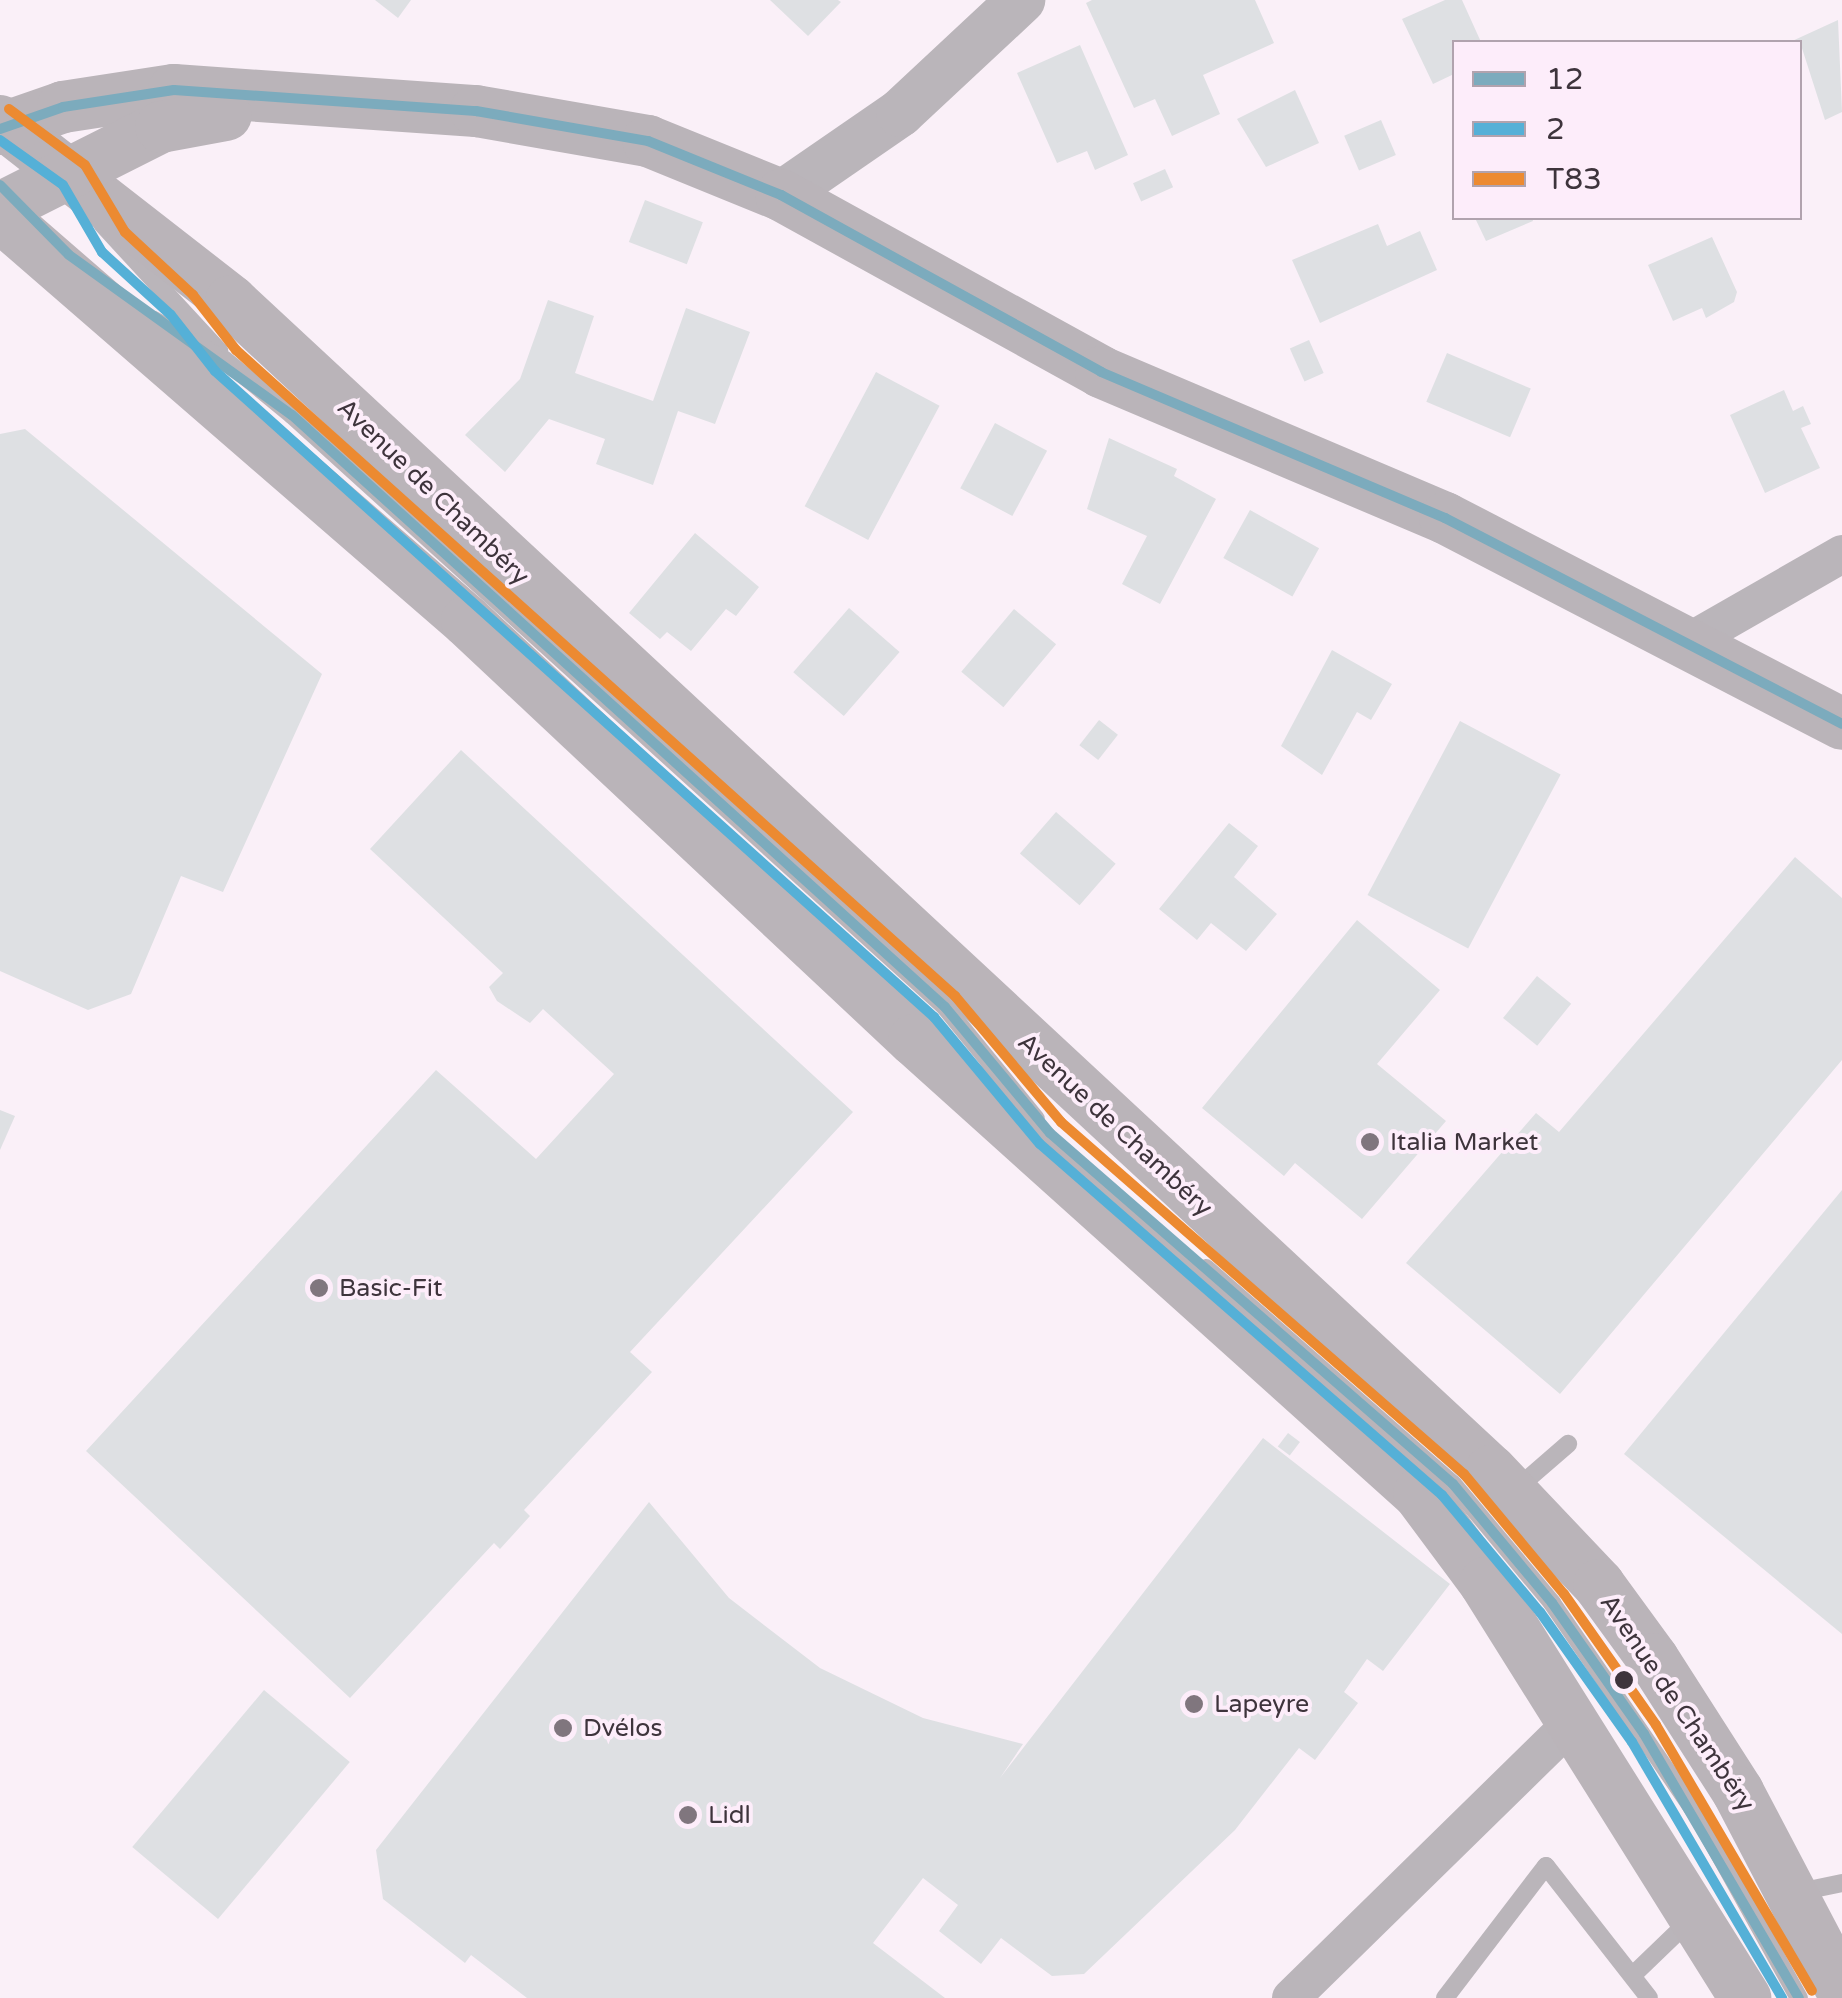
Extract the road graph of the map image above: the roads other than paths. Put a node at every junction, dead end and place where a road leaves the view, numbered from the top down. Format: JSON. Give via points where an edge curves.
{"nodes":[{"id":1,"x":1021,"y":0,"type":"edge"},
{"id":2,"x":321,"y":99,"type":"junction"},
{"id":3,"x":2,"y":125,"type":"edge"},
{"id":4,"x":74,"y":175,"type":"junction"},
{"id":5,"x":781,"y":195,"type":"junction"},
{"id":6,"x":4,"y":203,"type":"edge"},
{"id":7,"x":225,"y":360,"type":"junction"},
{"id":8,"x":1842,"y":554,"type":"edge"},
{"id":9,"x":1692,"y":640,"type":"junction"},
{"id":10,"x":1842,"y":724,"type":"edge"},
{"id":11,"x":1568,"y":1444,"type":"dead end"},
{"id":12,"x":1512,"y":1493,"type":"junction"},
{"id":13,"x":1570,"y":1724,"type":"junction"},
{"id":14,"x":1818,"y":1888,"type":"edge"},
{"id":15,"x":1698,"y":1916,"type":"junction"},
{"id":16,"x":1634,"y":1974,"type":"junction"},
{"id":17,"x":1842,"y":1990,"type":"edge"},
{"id":18,"x":1291,"y":1998,"type":"edge"},
{"id":19,"x":1445,"y":1998,"type":"edge"},
{"id":20,"x":1649,"y":1998,"type":"edge"},
{"id":21,"x":1745,"y":1998,"type":"edge"},
{"id":22,"x":1798,"y":1998,"type":"edge"}],
"edges":[{"from":1,"to":5,"type":"street","via":[[900,113]]},
{"from":2,"to":3,"type":"main road","via":[[174,90],[63,106]]},
{"from":2,"to":4,"type":"main road","via":[[161,127]]},
{"from":2,"to":5,"type":"main road","via":[[551,120],[648,140]]},
{"from":3,"to":4,"type":"main road","name":"Avenue de Chambéry"},
{"from":4,"to":6,"type":"main road"},
{"from":4,"to":7,"type":"lane","via":[[112,242],[182,305]]},
{"from":4,"to":12,"type":"main road","name":"Avenue de Chambéry","via":[[245,314]]},
{"from":5,"to":9,"type":"main road","via":[[1101,372],[1445,518]]},
{"from":6,"to":7,"type":"lane","via":[[159,324]]},
{"from":6,"to":13,"type":"main road","via":[[467,621],[914,1040],[1420,1494],[1485,1583]]},
{"from":7,"to":22,"type":"lane","via":[[944,1007],[1050,1133],[1454,1484],[1552,1603],[1654,1750]]},
{"from":8,"to":9,"type":"street"},
{"from":9,"to":10,"type":"main road"},
{"from":11,"to":12,"type":"lane"},
{"from":12,"to":14,"type":"main road","name":"Avenue de Chambéry","via":[[1598,1585]]},
{"from":13,"to":15,"type":"main road"},
{"from":13,"to":18,"type":"street"},
{"from":14,"to":17,"type":"main road","name":"Avenue de Chambéry"},
{"from":15,"to":16,"type":"lane","via":[[1670,1932]]},
{"from":15,"to":21,"type":"main road"},
{"from":16,"to":19,"type":"lane","via":[[1546,1866]]},
{"from":16,"to":20,"type":"lane"}]}
